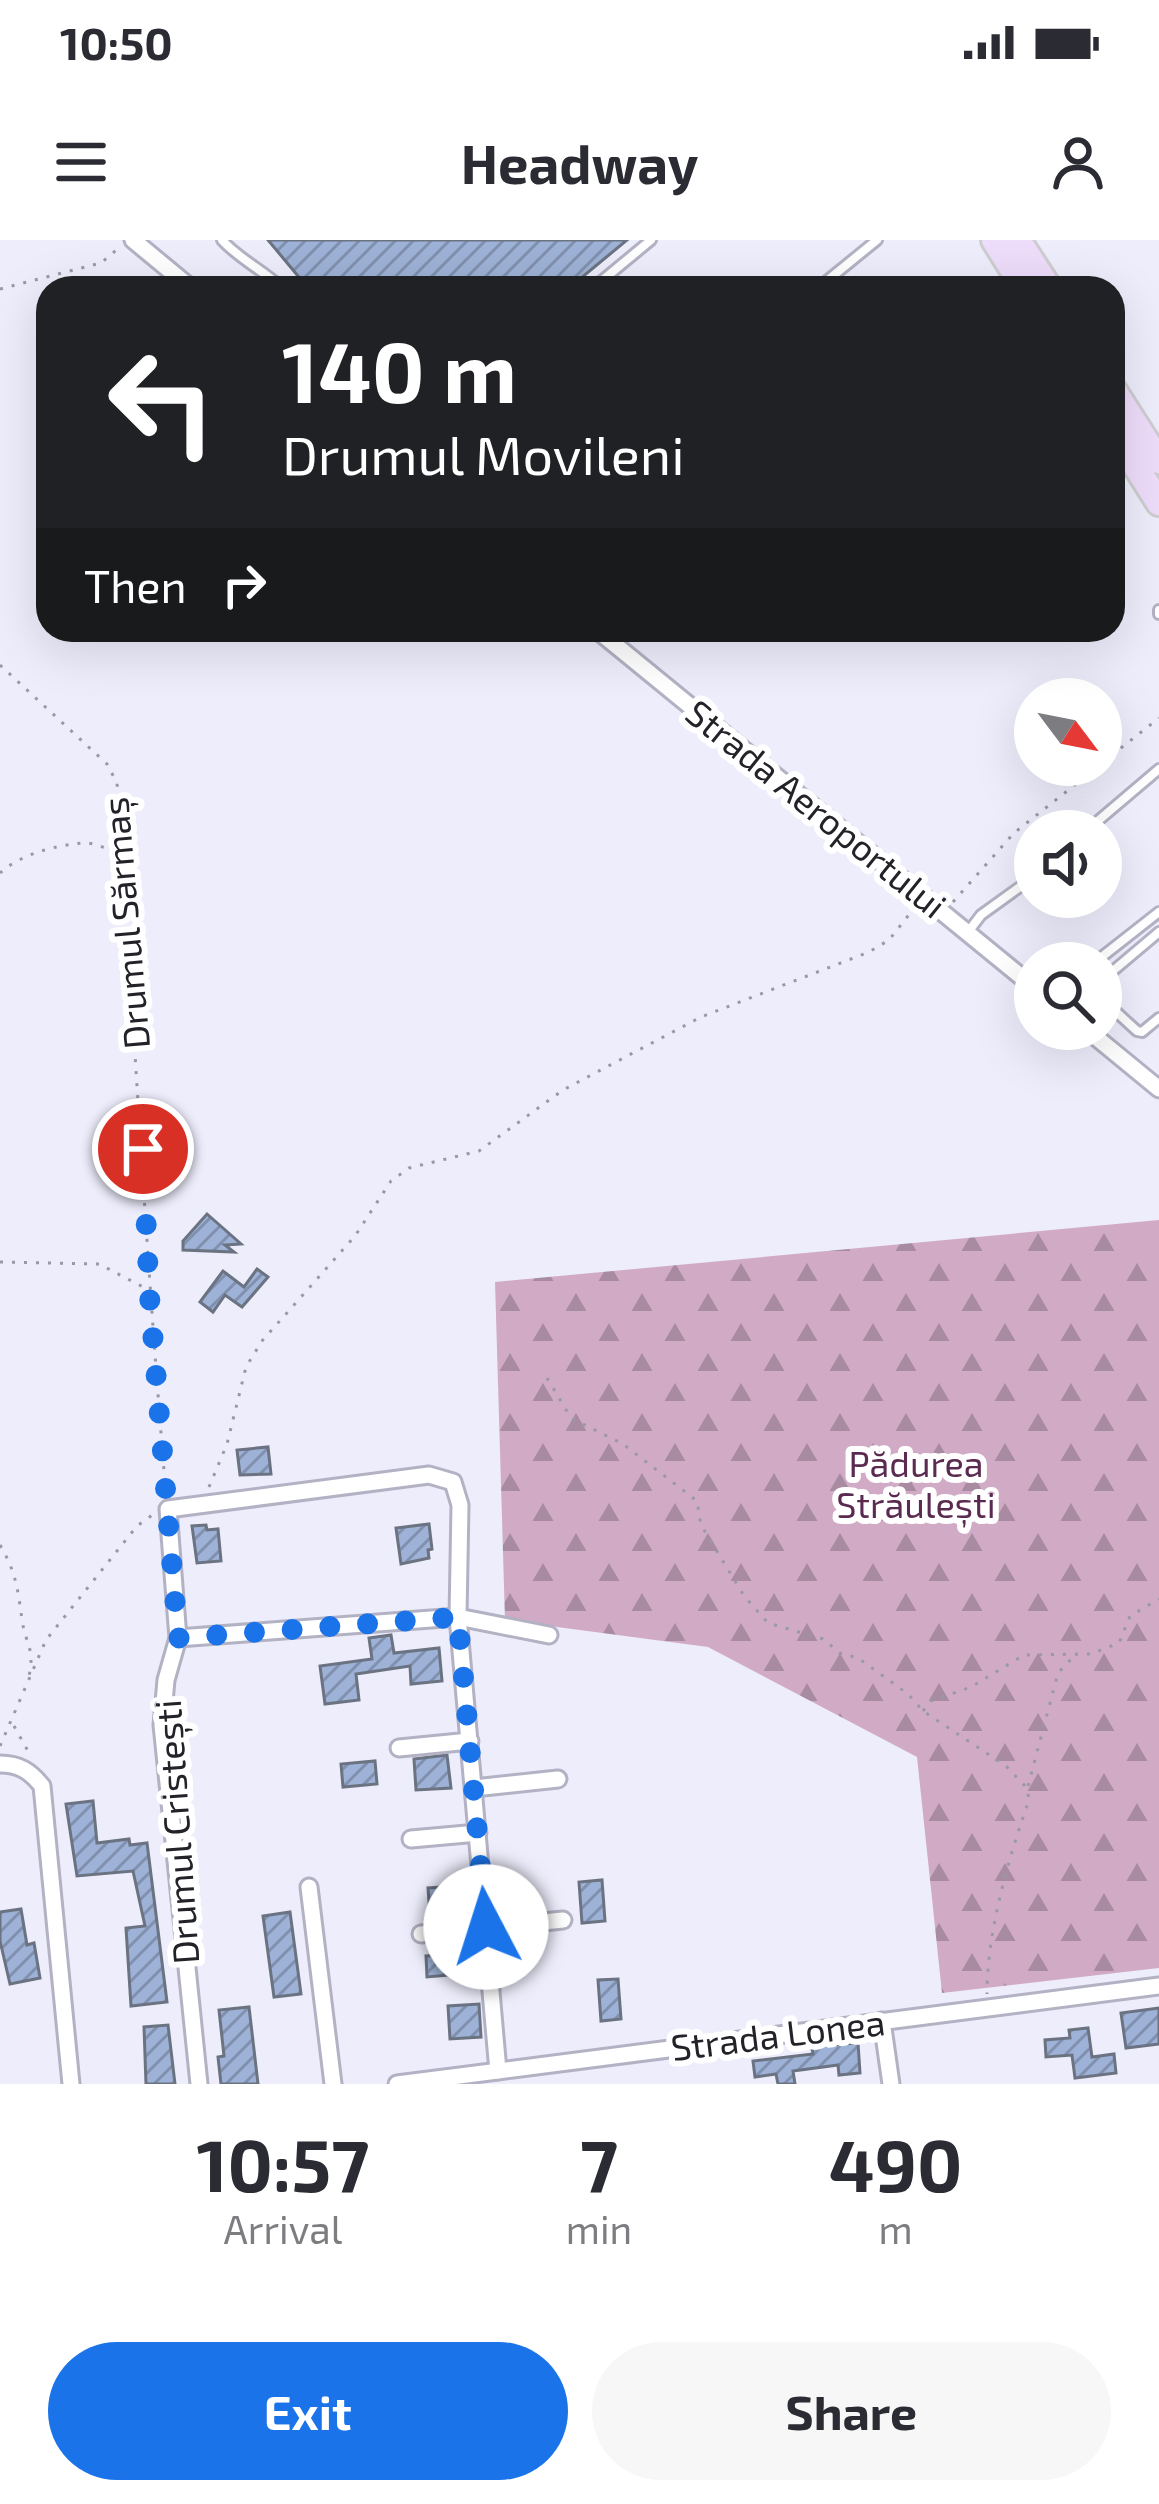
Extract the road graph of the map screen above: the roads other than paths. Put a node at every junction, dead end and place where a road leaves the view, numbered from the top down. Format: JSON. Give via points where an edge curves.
{"nodes":[{"id":1,"x":133,"y":240,"type":"edge"},
{"id":2,"x":222,"y":240,"type":"edge"},
{"id":3,"x":650,"y":240,"type":"edge"},
{"id":4,"x":877,"y":240,"type":"edge"},
{"id":5,"x":994,"y":240,"type":"edge"},
{"id":6,"x":1018,"y":240,"type":"edge"},
{"id":7,"x":176,"y":276,"type":"edge"},
{"id":8,"x":270,"y":276,"type":"edge"},
{"id":9,"x":607,"y":276,"type":"edge"},
{"id":10,"x":833,"y":276,"type":"edge"},
{"id":11,"x":1016,"y":276,"type":"edge"},
{"id":12,"x":1040,"y":276,"type":"edge"},
{"id":13,"x":1125,"y":408,"type":"edge"},
{"id":14,"x":1125,"y":449,"type":"edge"},
{"id":15,"x":1159,"y":460,"type":"edge"},
{"id":16,"x":1159,"y":503,"type":"edge"},
{"id":17,"x":612,"y":642,"type":"edge"},
{"id":18,"x":1159,"y":769,"type":"edge"},
{"id":19,"x":1111,"y":810,"type":"edge"},
{"id":20,"x":1014,"y":891,"type":"edge"},
{"id":21,"x":1159,"y":912,"type":"edge"},
{"id":22,"x":1159,"y":932,"type":"edge"},
{"id":23,"x":968,"y":933,"type":"junction"},
{"id":24,"x":1121,"y":942,"type":"edge"},
{"id":25,"x":1122,"y":963,"type":"edge"},
{"id":26,"x":1014,"y":971,"type":"edge"},
{"id":27,"x":1122,"y":1017,"type":"edge"},
{"id":28,"x":1159,"y":1018,"type":"edge"},
{"id":29,"x":1112,"y":1050,"type":"edge"},
{"id":30,"x":1159,"y":1089,"type":"edge"},
{"id":31,"x":458,"y":1617,"type":"junction"},
{"id":32,"x":549,"y":1635,"type":"dead end"},
{"id":33,"x":178,"y":1638,"type":"junction"},
{"id":34,"x":470,"y":1741,"type":"junction"},
{"id":35,"x":399,"y":1748,"type":"dead end"},
{"id":36,"x":0,"y":1764,"type":"edge"},
{"id":37,"x":558,"y":1779,"type":"dead end"},
{"id":38,"x":474,"y":1788,"type":"junction"},
{"id":39,"x":478,"y":1833,"type":"junction"},
{"id":40,"x":411,"y":1839,"type":"dead end"},
{"id":41,"x":309,"y":1887,"type":"dead end"},
{"id":42,"x":563,"y":1920,"type":"dead end"},
{"id":43,"x":486,"y":1927,"type":"junction"},
{"id":44,"x":421,"y":1934,"type":"dead end"},
{"id":45,"x":1159,"y":1986,"type":"edge"},
{"id":46,"x":882,"y":2021,"type":"junction"},
{"id":47,"x":498,"y":2071,"type":"junction"},
{"id":48,"x":71,"y":2084,"type":"edge"},
{"id":49,"x":199,"y":2084,"type":"edge"},
{"id":50,"x":333,"y":2084,"type":"edge"},
{"id":51,"x":397,"y":2084,"type":"edge"},
{"id":52,"x":891,"y":2084,"type":"edge"}],
"edges":[{"from":1,"to":7,"type":"street"},
{"from":2,"to":8,"type":"lane"},
{"from":3,"to":9,"type":"lane"},
{"from":4,"to":10,"type":"lane"},
{"from":5,"to":11,"type":"main road"},
{"from":6,"to":12,"type":"main road"},
{"from":13,"to":15,"type":"main road"},
{"from":14,"to":16,"type":"main road"},
{"from":17,"to":23,"type":"street","name":"Strada Aeroportului"},
{"from":18,"to":19,"type":"lane"},
{"from":20,"to":23,"type":"lane"},
{"from":21,"to":24,"type":"lane"},
{"from":22,"to":25,"type":"lane"},
{"from":23,"to":26,"type":"street","name":"Strada Aeroportului"},
{"from":27,"to":28,"type":"lane","via":[[1142,1032]]},
{"from":29,"to":30,"type":"street"},
{"from":31,"to":32,"type":"street"},
{"from":31,"to":33,"type":"street"},
{"from":31,"to":33,"type":"street","name":"Drumul Cristești","via":[[460,1505],[453,1482],[429,1475],[168,1509]]},
{"from":31,"to":34,"type":"street"},
{"from":33,"to":49,"type":"street","name":"Drumul Cristești","via":[[162,1725]]},
{"from":34,"to":35,"type":"street"},
{"from":34,"to":38,"type":"street"},
{"from":36,"to":48,"type":"street","via":[[37,1779]]},
{"from":37,"to":38,"type":"street"},
{"from":38,"to":39,"type":"street"},
{"from":39,"to":40,"type":"street"},
{"from":39,"to":43,"type":"street"},
{"from":41,"to":50,"type":"street"},
{"from":42,"to":43,"type":"street"},
{"from":43,"to":44,"type":"street"},
{"from":43,"to":47,"type":"street"},
{"from":45,"to":46,"type":"street","name":"Strada Lonea"},
{"from":46,"to":47,"type":"street","name":"Strada Lonea"},
{"from":46,"to":52,"type":"street"},
{"from":47,"to":51,"type":"street","name":"Strada Lonea"}]}
